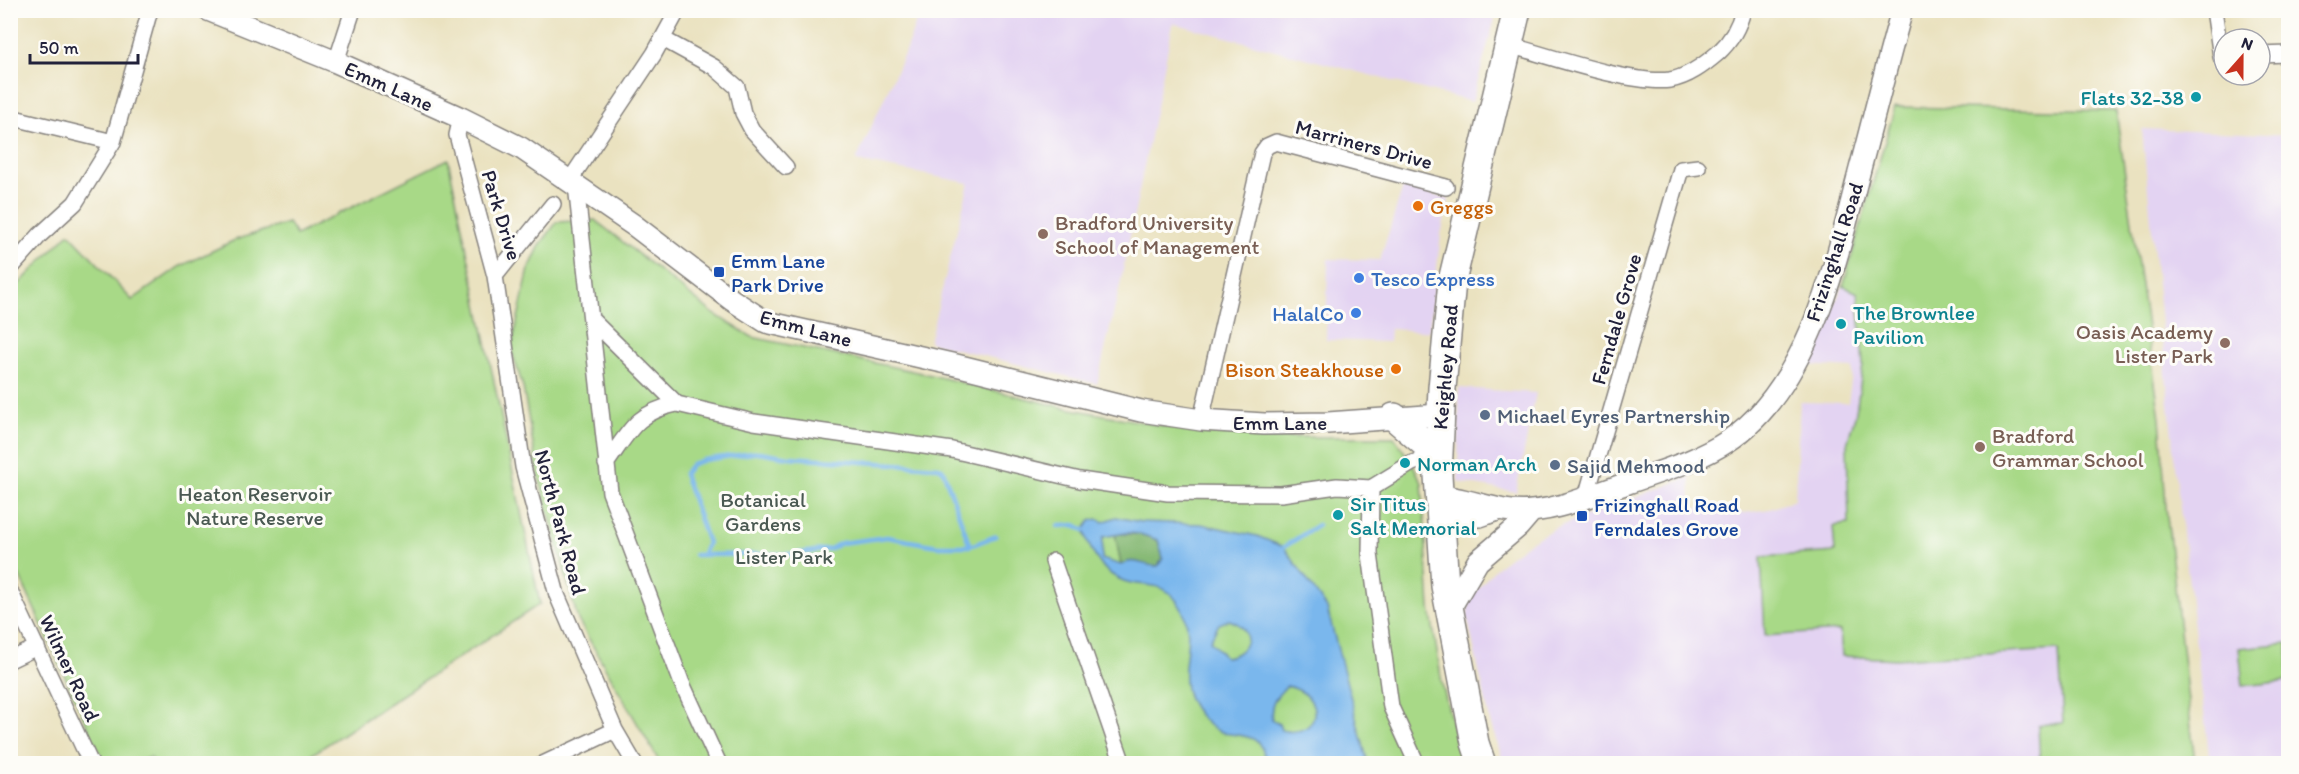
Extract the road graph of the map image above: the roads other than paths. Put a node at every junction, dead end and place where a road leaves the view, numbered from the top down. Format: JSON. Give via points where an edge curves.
{"nodes":[{"id":1,"x":150,"y":10,"type":"edge"},
{"id":2,"x":208,"y":10,"type":"edge"},
{"id":3,"x":353,"y":10,"type":"edge"},
{"id":4,"x":678,"y":10,"type":"edge"},
{"id":5,"x":1517,"y":10,"type":"edge"},
{"id":6,"x":1743,"y":10,"type":"edge"},
{"id":7,"x":1902,"y":10,"type":"edge"},
{"id":8,"x":2214,"y":10,"type":"edge"},
{"id":9,"x":2217,"y":27,"type":"edge"},
{"id":10,"x":663,"y":39,"type":"junction"},
{"id":11,"x":1509,"y":45,"type":"junction"},
{"id":12,"x":2289,"y":54,"type":"edge"},
{"id":13,"x":2272,"y":55,"type":"edge"},
{"id":14,"x":336,"y":62,"type":"junction"},
{"id":15,"x":10,"y":117,"type":"edge"},
{"id":16,"x":461,"y":118,"type":"junction"},
{"id":17,"x":113,"y":142,"type":"junction"},
{"id":18,"x":786,"y":166,"type":"dead end"},
{"id":19,"x":1698,"y":167,"type":"dead end"},
{"id":20,"x":573,"y":182,"type":"junction"},
{"id":21,"x":1446,"y":187,"type":"dead end"},
{"id":22,"x":554,"y":204,"type":"dead end"},
{"id":23,"x":10,"y":269,"type":"edge"},
{"id":24,"x":495,"y":276,"type":"junction"},
{"id":25,"x":591,"y":319,"type":"junction"},
{"id":26,"x":677,"y":404,"type":"junction"},
{"id":27,"x":1440,"y":416,"type":"junction"},
{"id":28,"x":1394,"y":417,"type":"junction"},
{"id":29,"x":1201,"y":420,"type":"junction"},
{"id":30,"x":1438,"y":455,"type":"junction"},
{"id":31,"x":606,"y":464,"type":"junction"},
{"id":32,"x":1371,"y":488,"type":"junction"},
{"id":33,"x":1586,"y":497,"type":"junction"},
{"id":34,"x":1439,"y":506,"type":"junction"},
{"id":35,"x":1531,"y":512,"type":"junction"},
{"id":36,"x":1053,"y":561,"type":"dead end"},
{"id":37,"x":10,"y":591,"type":"edge"},
{"id":38,"x":1449,"y":610,"type":"junction"},
{"id":39,"x":37,"y":647,"type":"junction"},
{"id":40,"x":10,"y":660,"type":"edge"},
{"id":41,"x":615,"y":730,"type":"junction"},
{"id":42,"x":91,"y":764,"type":"edge"},
{"id":43,"x":543,"y":764,"type":"edge"},
{"id":44,"x":635,"y":764,"type":"edge"},
{"id":45,"x":719,"y":764,"type":"edge"},
{"id":46,"x":1123,"y":764,"type":"edge"},
{"id":47,"x":1417,"y":764,"type":"edge"},
{"id":48,"x":1482,"y":764,"type":"edge"}],
"edges":[{"from":1,"to":17,"type":"street"},
{"from":2,"to":14,"type":"street","name":"Emm Lane"},
{"from":3,"to":14,"type":"street"},
{"from":4,"to":10,"type":"street"},
{"from":5,"to":11,"type":"highway","name":"Keighley Road"},
{"from":6,"to":11,"type":"street","via":[[1734,34],[1723,48],[1690,73],[1670,80],[1617,74]]},
{"from":7,"to":33,"type":"street","name":"Frizinghall Road","via":[[1826,292],[1804,344],[1771,400],[1728,441],[1700,456]]},
{"from":8,"to":9,"type":"street"},
{"from":10,"to":18,"type":"street","via":[[714,67],[737,87],[741,108],[752,130]]},
{"from":10,"to":20,"type":"street"},
{"from":11,"to":27,"type":"highway","name":"Keighley Road","via":[[1452,281]]},
{"from":12,"to":13,"type":"street"},
{"from":14,"to":16,"type":"street","name":"Emm Lane"},
{"from":15,"to":17,"type":"street"},
{"from":16,"to":20,"type":"street","name":"Emm Lane","via":[[521,148]]},
{"from":16,"to":24,"type":"street","name":"Park Drive","via":[[457,135]]},
{"from":17,"to":23,"type":"street","via":[[75,203]]},
{"from":19,"to":33,"type":"street","name":"Ferndale Grove","via":[[1680,169]]},
{"from":20,"to":25,"type":"street"},
{"from":20,"to":29,"type":"street","name":"Emm Lane","via":[[766,322],[956,364],[1141,411]]},
{"from":21,"to":29,"type":"street","name":"Marriners Drive","via":[[1276,142],[1267,146],[1262,153]]},
{"from":22,"to":24,"type":"street","name":"Park Drive"},
{"from":24,"to":41,"type":"street","name":"North Park Road","via":[[523,467],[554,584]]},
{"from":25,"to":26,"type":"street"},
{"from":25,"to":31,"type":"street"},
{"from":26,"to":31,"type":"street","via":[[644,415]]},
{"from":26,"to":32,"type":"street","via":[[754,422],[952,450],[1080,480],[1168,493],[1281,494],[1337,486]]},
{"from":27,"to":28,"type":"street","name":"Emm Lane"},
{"from":27,"to":30,"type":"highway","name":"Keighley Road"},
{"from":28,"to":29,"type":"street","name":"Emm Lane","via":[[1274,424]]},
{"from":28,"to":30,"type":"highway"},
{"from":30,"to":32,"type":"street","via":[[1412,463]]},
{"from":30,"to":34,"type":"highway","name":"Keighley Road"},
{"from":31,"to":45,"type":"street","via":[[614,506],[681,681]]},
{"from":32,"to":47,"type":"street","via":[[1370,554],[1391,707]]},
{"from":33,"to":35,"type":"street","name":"Frizinghall Road"},
{"from":34,"to":35,"type":"street","name":"Frizinghall Road","via":[[1462,497],[1500,509]]},
{"from":34,"to":38,"type":"highway","name":"Keighley Road"},
{"from":35,"to":38,"type":"street","via":[[1478,561]]},
{"from":36,"to":46,"type":"street"},
{"from":37,"to":39,"type":"street","name":"Wilmer Road"},
{"from":38,"to":48,"type":"highway","name":"Keighley Road"},
{"from":39,"to":40,"type":"street"},
{"from":39,"to":42,"type":"street","name":"Wilmer Road"},
{"from":41,"to":43,"type":"street"},
{"from":41,"to":44,"type":"street","name":"North Park Road"}]}
